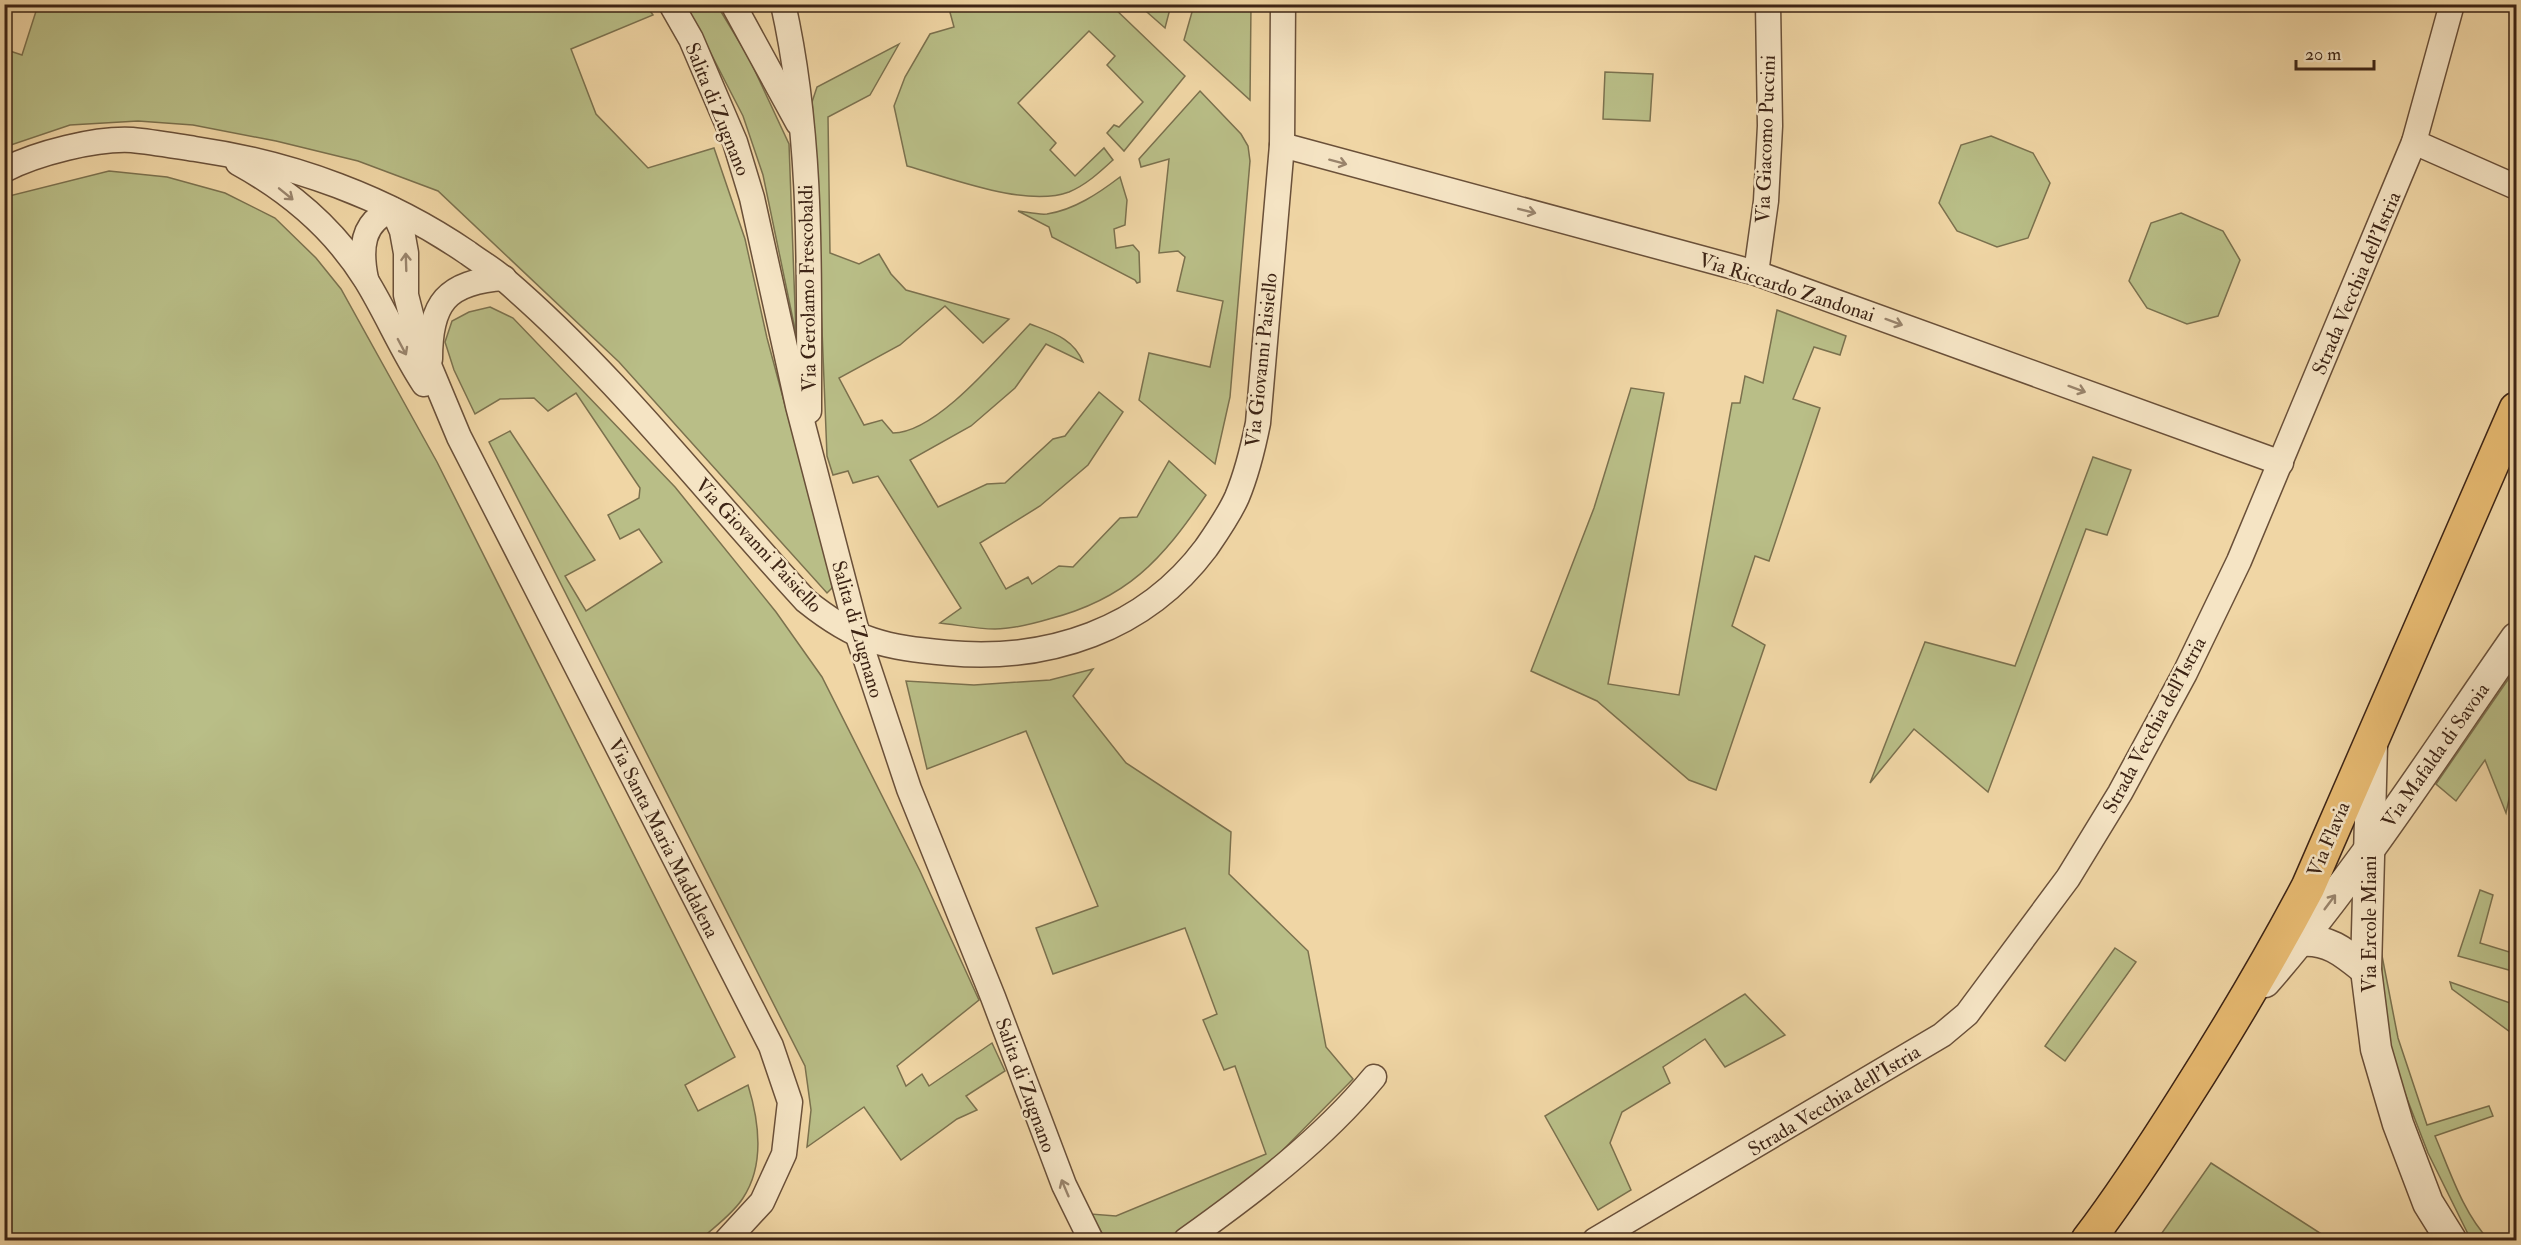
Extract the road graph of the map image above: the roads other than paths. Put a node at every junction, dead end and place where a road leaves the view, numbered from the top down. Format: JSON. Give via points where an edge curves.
{"nodes":[{"id":1,"x":671,"y":4,"type":"edge"},
{"id":2,"x":733,"y":4,"type":"edge"},
{"id":3,"x":783,"y":4,"type":"edge"},
{"id":4,"x":1283,"y":4,"type":"edge"},
{"id":5,"x":1768,"y":4,"type":"edge"},
{"id":6,"x":2452,"y":4,"type":"edge"},
{"id":7,"x":803,"y":133,"type":"junction"},
{"id":8,"x":2414,"y":142,"type":"junction"},
{"id":9,"x":1282,"y":145,"type":"junction"},
{"id":10,"x":218,"y":152,"type":"junction"},
{"id":11,"x":4,"y":170,"type":"edge"},
{"id":12,"x":2517,"y":187,"type":"edge"},
{"id":13,"x":393,"y":210,"type":"junction"},
{"id":14,"x":1756,"y":273,"type":"junction"},
{"id":15,"x":504,"y":278,"type":"junction"},
{"id":16,"x":366,"y":279,"type":"junction"},
{"id":17,"x":430,"y":368,"type":"junction"},
{"id":18,"x":2517,"y":409,"type":"edge"},
{"id":19,"x":459,"y":436,"type":"junction"},
{"id":20,"x":809,"y":443,"type":"junction"},
{"id":21,"x":2281,"y":462,"type":"junction"},
{"id":22,"x":858,"y":636,"type":"junction"},
{"id":23,"x":2517,"y":638,"type":"edge"},
{"id":24,"x":2372,"y":735,"type":"junction"},
{"id":25,"x":2369,"y":849,"type":"junction"},
{"id":26,"x":2300,"y":941,"type":"junction"},
{"id":27,"x":2366,"y":970,"type":"junction"},
{"id":28,"x":2240,"y":1012,"type":"junction"},
{"id":29,"x":1374,"y":1077,"type":"dead end"},
{"id":30,"x":727,"y":1240,"type":"edge"},
{"id":31,"x":1091,"y":1240,"type":"edge"},
{"id":32,"x":1186,"y":1240,"type":"edge"},
{"id":33,"x":1595,"y":1240,"type":"edge"},
{"id":34,"x":2088,"y":1240,"type":"edge"},
{"id":35,"x":2451,"y":1240,"type":"edge"}],
"edges":[{"from":1,"to":20,"type":"street","name":"Salita di Zugnano","via":[[735,142],[752,198]]},
{"from":2,"to":7,"type":"street","name":"Via Gerolamo Frescobaldi"},
{"from":3,"to":7,"type":"street","name":"Via Gerolamo Frescobaldi"},
{"from":4,"to":9,"type":"street","name":"Via Giovanni Paisiello"},
{"from":5,"to":14,"type":"street","name":"Via Giacomo Puccini","via":[[1770,126],[1766,201]]},
{"from":6,"to":8,"type":"street","name":"Strada Vecchia dell'Istria"},
{"from":7,"to":20,"type":"street","name":"Via Gerolamo Frescobaldi"},
{"from":8,"to":12,"type":"street"},
{"from":8,"to":21,"type":"street","name":"Strada Vecchia dell'Istria"},
{"from":9,"to":14,"type":"street","name":"Via Riccardo Zandonai","one_way":true},
{"from":9,"to":22,"type":"street","name":"Via Giovanni Paisiello","via":[[1258,423],[1251,459],[1237,499],[1196,561],[1175,583],[1126,620],[1062,645],[994,655],[915,650]]},
{"from":10,"to":11,"type":"street","name":"Via Santa Maria Maddalena","via":[[130,140],[67,147]]},
{"from":10,"to":13,"type":"street","name":"Via Santa Maria Maddalena","via":[[306,173]]},
{"from":10,"to":16,"type":"street","name":"Via Santa Maria Maddalena","one_way":true,"via":[[277,186],[309,212]]},
{"from":13,"to":15,"type":"street","name":"Via Giovanni Paisiello","via":[[449,240]]},
{"from":13,"to":16,"type":"street","name":"Via Santa Maria Maddalena","via":[[373,220],[363,238],[361,256]]},
{"from":17,"to":13,"type":"street","name":"Via Santa Maria Maddalena","one_way":true,"via":[[409,305],[402,231]]},
{"from":14,"to":21,"type":"street","name":"Via Riccardo Zandonai","one_way":true},
{"from":15,"to":17,"type":"street","name":"Via Santa Maria Maddalena","via":[[478,280],[455,291],[439,305],[430,332]]},
{"from":15,"to":22,"type":"street","name":"Via Giovanni Paisiello","via":[[642,414],[806,601]]},
{"from":16,"to":19,"type":"street","name":"Via Santa Maria Maddalena","one_way":true,"via":[[412,366]]},
{"from":17,"to":19,"type":"street","name":"Via Santa Maria Maddalena"},
{"from":18,"to":24,"type":"main road","name":"Via Flavia"},
{"from":19,"to":30,"type":"street","name":"Via Santa Maria Maddalena","via":[[771,1046],[790,1102],[784,1154],[762,1202]]},
{"from":20,"to":22,"type":"street","name":"Salita di Zugnano"},
{"from":21,"to":33,"type":"street","name":"Strada Vecchia dell'Istria","via":[[2195,652],[2120,792],[2047,909],[1967,1014],[1927,1045]]},
{"from":31,"to":22,"type":"street","name":"Salita di Zugnano","one_way":true,"via":[[1064,1185],[909,789]]},
{"from":23,"to":25,"type":"street","name":"Via Mafalda di Savoia"},
{"from":24,"to":25,"type":"street","name":"Via Ercole Miani"},
{"from":24,"to":28,"type":"main road","name":"Via Flavia","via":[[2307,887]]},
{"from":26,"to":25,"type":"street","name":"Via Mafalda di Savoia","one_way":true},
{"from":25,"to":27,"type":"street","name":"Via Ercole Miani"},
{"from":26,"to":27,"type":"street","via":[[2330,944]]},
{"from":26,"to":28,"type":"street","name":"Via Mafalda di Savoia"},
{"from":27,"to":35,"type":"street","name":"Via Ercole Miani","via":[[2376,1049],[2398,1124],[2428,1203]]},
{"from":28,"to":34,"type":"main road","name":"Via Flavia","via":[[2125,1192]]},
{"from":29,"to":32,"type":"street","via":[[1278,1172]]}]}
